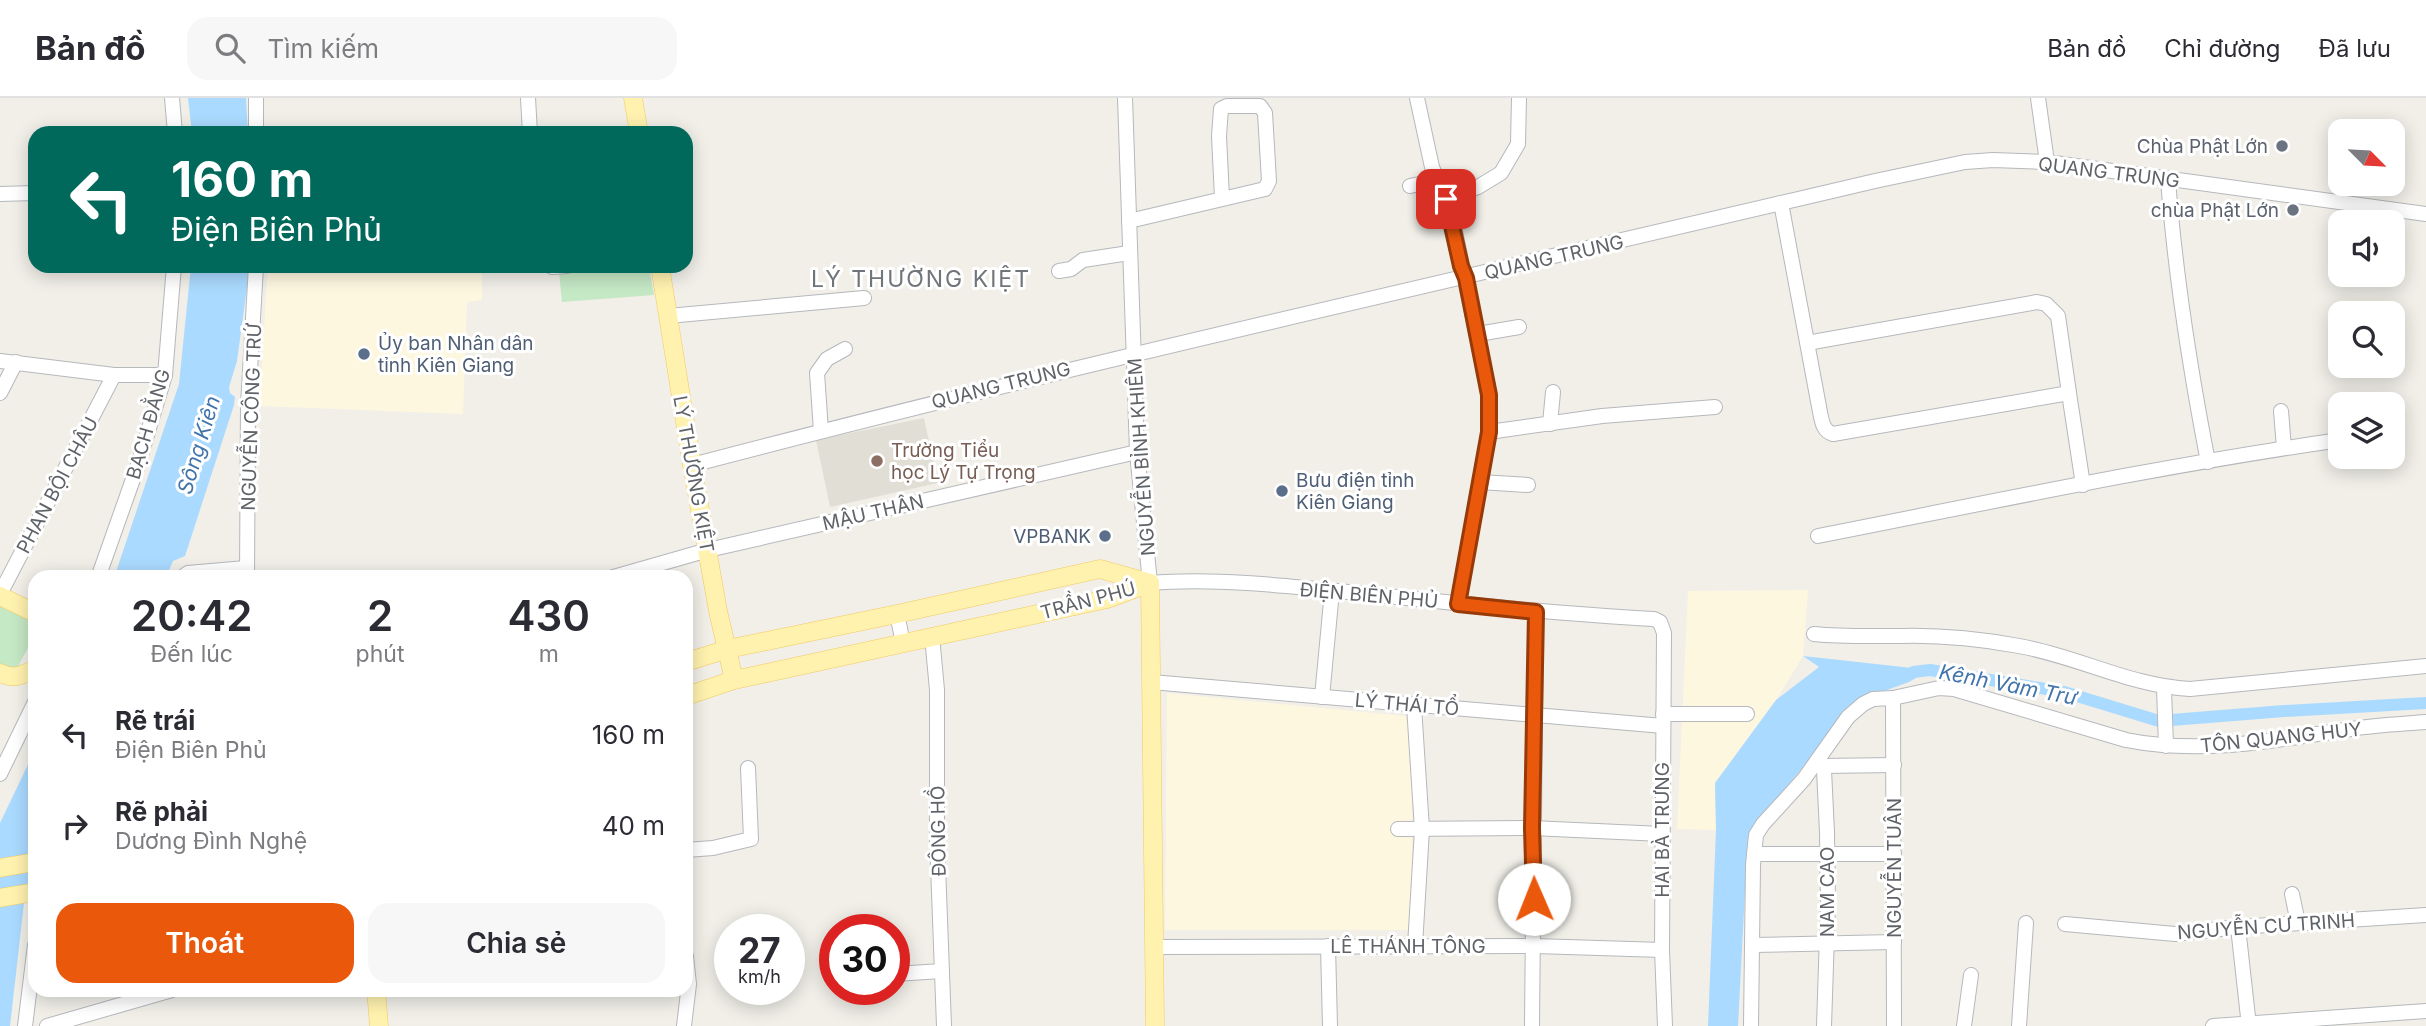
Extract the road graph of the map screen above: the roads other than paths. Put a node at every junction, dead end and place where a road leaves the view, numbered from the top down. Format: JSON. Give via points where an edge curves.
{"nodes":[{"id":1,"x":172,"y":98,"type":"edge"},
{"id":2,"x":256,"y":98,"type":"edge"},
{"id":3,"x":528,"y":98,"type":"edge"},
{"id":4,"x":634,"y":98,"type":"edge"},
{"id":5,"x":1125,"y":98,"type":"edge"},
{"id":6,"x":1417,"y":98,"type":"edge"},
{"id":7,"x":1519,"y":98,"type":"edge"},
{"id":8,"x":2038,"y":98,"type":"edge"},
{"id":9,"x":174,"y":126,"type":"edge"},
{"id":10,"x":256,"y":126,"type":"edge"},
{"id":11,"x":530,"y":126,"type":"edge"},
{"id":12,"x":638,"y":126,"type":"edge"},
{"id":13,"x":2047,"y":162,"type":"junction"},
{"id":14,"x":2168,"y":179,"type":"junction"},
{"id":15,"x":1437,"y":180,"type":"junction"},
{"id":16,"x":1410,"y":186,"type":"dead end"},
{"id":17,"x":28,"y":193,"type":"edge"},
{"id":18,"x":0,"y":194,"type":"edge"},
{"id":19,"x":1222,"y":198,"type":"junction"},
{"id":20,"x":1446,"y":199,"type":"junction"},
{"id":21,"x":1781,"y":203,"type":"junction"},
{"id":22,"x":2426,"y":214,"type":"edge"},
{"id":23,"x":1129,"y":222,"type":"junction"},
{"id":24,"x":1129,"y":253,"type":"junction"},
{"id":25,"x":1059,"y":271,"type":"dead end"},
{"id":26,"x":173,"y":273,"type":"edge"},
{"id":27,"x":256,"y":273,"type":"edge"},
{"id":28,"x":661,"y":273,"type":"edge"},
{"id":29,"x":1466,"y":278,"type":"junction"},
{"id":30,"x":864,"y":298,"type":"dead end"},
{"id":31,"x":668,"y":316,"type":"junction"},
{"id":32,"x":1519,"y":327,"type":"dead end"},
{"id":33,"x":1478,"y":334,"type":"junction"},
{"id":34,"x":1807,"y":343,"type":"junction"},
{"id":35,"x":845,"y":349,"type":"dead end"},
{"id":36,"x":1135,"y":353,"type":"junction"},
{"id":37,"x":0,"y":360,"type":"edge"},
{"id":38,"x":16,"y":362,"type":"junction"},
{"id":39,"x":114,"y":375,"type":"junction"},
{"id":40,"x":166,"y":375,"type":"junction"},
{"id":41,"x":1553,"y":392,"type":"dead end"},
{"id":42,"x":0,"y":393,"type":"edge"},
{"id":43,"x":2069,"y":393,"type":"junction"},
{"id":44,"x":1715,"y":407,"type":"dead end"},
{"id":45,"x":2281,"y":411,"type":"dead end"},
{"id":46,"x":1550,"y":424,"type":"junction"},
{"id":47,"x":821,"y":430,"type":"junction"},
{"id":48,"x":1489,"y":432,"type":"junction"},
{"id":49,"x":2328,"y":442,"type":"edge"},
{"id":50,"x":2284,"y":448,"type":"junction"},
{"id":51,"x":1137,"y":452,"type":"junction"},
{"id":52,"x":2208,"y":463,"type":"junction"},
{"id":53,"x":691,"y":464,"type":"junction"},
{"id":54,"x":1480,"y":482,"type":"junction"},
{"id":55,"x":1528,"y":485,"type":"dead end"},
{"id":56,"x":2083,"y":485,"type":"junction"},
{"id":57,"x":1818,"y":536,"type":"dead end"},
{"id":58,"x":708,"y":550,"type":"junction"},
{"id":59,"x":101,"y":570,"type":"edge"},
{"id":60,"x":247,"y":570,"type":"edge"},
{"id":61,"x":638,"y":570,"type":"edge"},
{"id":62,"x":1150,"y":583,"type":"junction"},
{"id":63,"x":1332,"y":591,"type":"junction"},
{"id":64,"x":0,"y":595,"type":"edge"},
{"id":65,"x":1458,"y":604,"type":"junction"},
{"id":66,"x":28,"y":609,"type":"edge"},
{"id":67,"x":1536,"y":612,"type":"junction"},
{"id":68,"x":897,"y":614,"type":"junction"},
{"id":69,"x":1664,"y":633,"type":"joint"},
{"id":70,"x":1814,"y":634,"type":"dead end"},
{"id":71,"x":932,"y":636,"type":"junction"},
{"id":72,"x":902,"y":643,"type":"junction"},
{"id":73,"x":728,"y":649,"type":"junction"},
{"id":74,"x":693,"y":660,"type":"edge"},
{"id":75,"x":2426,"y":666,"type":"edge"},
{"id":76,"x":28,"y":671,"type":"edge"},
{"id":77,"x":0,"y":673,"type":"edge"},
{"id":78,"x":734,"y":680,"type":"junction"},
{"id":79,"x":1151,"y":682,"type":"junction"},
{"id":80,"x":693,"y":694,"type":"edge"},
{"id":81,"x":2163,"y":695,"type":"junction"},
{"id":82,"x":1322,"y":696,"type":"junction"},
{"id":83,"x":1894,"y":704,"type":"junction"},
{"id":84,"x":1414,"y":706,"type":"junction"},
{"id":85,"x":1747,"y":714,"type":"dead end"},
{"id":86,"x":1534,"y":715,"type":"junction"},
{"id":87,"x":28,"y":716,"type":"edge"},
{"id":88,"x":1663,"y":720,"type":"junction"},
{"id":89,"x":2426,"y":722,"type":"edge"},
{"id":90,"x":2166,"y":739,"type":"junction"},
{"id":91,"x":1820,"y":763,"type":"junction"},
{"id":92,"x":1894,"y":765,"type":"junction"},
{"id":93,"x":748,"y":768,"type":"dead end"},
{"id":94,"x":0,"y":772,"type":"edge"},
{"id":95,"x":1532,"y":828,"type":"junction"},
{"id":96,"x":1398,"y":829,"type":"dead end"},
{"id":97,"x":1422,"y":829,"type":"junction"},
{"id":98,"x":1662,"y":834,"type":"junction"},
{"id":99,"x":693,"y":849,"type":"edge"},
{"id":100,"x":1754,"y":854,"type":"junction"},
{"id":101,"x":1828,"y":854,"type":"junction"},
{"id":102,"x":1894,"y":854,"type":"junction"},
{"id":103,"x":28,"y":863,"type":"edge"},
{"id":104,"x":0,"y":868,"type":"edge"},
{"id":105,"x":28,"y":893,"type":"edge"},
{"id":106,"x":2292,"y":894,"type":"dead end"},
{"id":107,"x":0,"y":898,"type":"edge"},
{"id":108,"x":2426,"y":915,"type":"edge"},
{"id":109,"x":2026,"y":923,"type":"dead end"},
{"id":110,"x":2298,"y":923,"type":"junction"},
{"id":111,"x":2065,"y":924,"type":"dead end"},
{"id":112,"x":2238,"y":927,"type":"junction"},
{"id":113,"x":1894,"y":942,"type":"junction"},
{"id":114,"x":1754,"y":945,"type":"junction"},
{"id":115,"x":1827,"y":945,"type":"junction"},
{"id":116,"x":1328,"y":946,"type":"junction"},
{"id":117,"x":1415,"y":946,"type":"junction"},
{"id":118,"x":1535,"y":946,"type":"junction"},
{"id":119,"x":1154,"y":947,"type":"junction"},
{"id":120,"x":1662,"y":950,"type":"junction"},
{"id":121,"x":942,"y":971,"type":"junction"},
{"id":122,"x":910,"y":973,"type":"edge"},
{"id":123,"x":1971,"y":975,"type":"dead end"},
{"id":124,"x":29,"y":997,"type":"edge"},
{"id":125,"x":127,"y":997,"type":"edge"},
{"id":126,"x":377,"y":997,"type":"edge"},
{"id":127,"x":687,"y":997,"type":"edge"},
{"id":128,"x":2426,"y":1011,"type":"edge"},
{"id":129,"x":89,"y":1020,"type":"edge"},
{"id":130,"x":2337,"y":1022,"type":"edge"},
{"id":131,"x":2249,"y":1025,"type":"edge"},
{"id":132,"x":25,"y":1026,"type":"edge"},
{"id":133,"x":47,"y":1026,"type":"edge"},
{"id":134,"x":379,"y":1026,"type":"edge"},
{"id":135,"x":684,"y":1026,"type":"edge"},
{"id":136,"x":944,"y":1026,"type":"edge"},
{"id":137,"x":1154,"y":1026,"type":"edge"},
{"id":138,"x":1330,"y":1026,"type":"edge"},
{"id":139,"x":1532,"y":1026,"type":"edge"},
{"id":140,"x":1665,"y":1026,"type":"edge"},
{"id":141,"x":1751,"y":1026,"type":"edge"},
{"id":142,"x":1824,"y":1026,"type":"edge"},
{"id":143,"x":1894,"y":1026,"type":"edge"},
{"id":144,"x":1964,"y":1026,"type":"edge"},
{"id":145,"x":2019,"y":1026,"type":"edge"},
{"id":146,"x":2213,"y":1026,"type":"edge"}],
"edges":[{"from":1,"to":9,"type":"street"},
{"from":2,"to":10,"type":"street"},
{"from":3,"to":11,"type":"street"},
{"from":4,"to":12,"type":"main road"},
{"from":5,"to":23,"type":"street","name":"NGUYỄN BỈNH KHIÊM"},
{"from":6,"to":15,"type":"street"},
{"from":7,"to":20,"type":"street","via":[[1518,144],[1501,173],[1486,184]]},
{"from":8,"to":13,"type":"street"},
{"from":13,"to":14,"type":"street","name":"QUANG TRUNG"},
{"from":13,"to":21,"type":"street","name":"QUANG TRUNG","via":[[1965,162]]},
{"from":14,"to":22,"type":"street","name":"QUANG TRUNG"},
{"from":14,"to":52,"type":"street","via":[[2186,342]]},
{"from":15,"to":16,"type":"street"},
{"from":15,"to":20,"type":"street"},
{"from":17,"to":18,"type":"street"},
{"from":19,"to":19,"type":"street","via":[[1267,186],[1265,113],[1260,106],[1221,109]]},
{"from":19,"to":23,"type":"street"},
{"from":20,"to":29,"type":"street"},
{"from":21,"to":29,"type":"street","name":"QUANG TRUNG"},
{"from":21,"to":34,"type":"street"},
{"from":23,"to":24,"type":"street","name":"NGUYỄN BỈNH KHIÊM"},
{"from":24,"to":25,"type":"street","via":[[1083,260]]},
{"from":24,"to":36,"type":"street","name":"NGUYỄN BỈNH KHIÊM"},
{"from":26,"to":40,"type":"street","name":"BẠCH ĐẰNG"},
{"from":27,"to":60,"type":"street","name":"NGUYỄN CÔNG TRỨ","via":[[248,405]]},
{"from":28,"to":31,"type":"main road","name":"LÝ THƯỜNG KIỆT"},
{"from":29,"to":33,"type":"street"},
{"from":29,"to":36,"type":"street","name":"QUANG TRUNG"},
{"from":30,"to":31,"type":"street"},
{"from":31,"to":53,"type":"main road","name":"LÝ THƯỜNG KIỆT"},
{"from":32,"to":33,"type":"street"},
{"from":33,"to":48,"type":"street","via":[[1489,395]]},
{"from":34,"to":43,"type":"street","via":[[1822,420],[1833,434]]},
{"from":34,"to":43,"type":"street","via":[[2037,302],[2058,316]]},
{"from":35,"to":47,"type":"street","via":[[827,359],[817,373]]},
{"from":36,"to":47,"type":"street","name":"QUANG TRUNG"},
{"from":36,"to":51,"type":"street","name":"NGUYỄN BỈNH KHIÊM"},
{"from":37,"to":38,"type":"street"},
{"from":38,"to":39,"type":"street"},
{"from":38,"to":42,"type":"street"},
{"from":39,"to":40,"type":"street"},
{"from":39,"to":64,"type":"street","name":"PHAN BỘI CHÂU"},
{"from":40,"to":59,"type":"street","name":"BẠCH ĐẰNG"},
{"from":41,"to":46,"type":"street"},
{"from":43,"to":56,"type":"street"},
{"from":44,"to":46,"type":"street","via":[[1602,415]]},
{"from":45,"to":50,"type":"street"},
{"from":46,"to":48,"type":"street"},
{"from":47,"to":53,"type":"street","name":"QUANG TRUNG"},
{"from":48,"to":54,"type":"street"},
{"from":49,"to":50,"type":"street"},
{"from":50,"to":52,"type":"street"},
{"from":51,"to":58,"type":"street","name":"MẬU THÂN"},
{"from":51,"to":62,"type":"street","name":"NGUYỄN BỈNH KHIÊM"},
{"from":52,"to":56,"type":"street"},
{"from":53,"to":58,"type":"main road","name":"LÝ THƯỜNG KIỆT"},
{"from":54,"to":55,"type":"street"},
{"from":54,"to":65,"type":"street"},
{"from":56,"to":57,"type":"street"},
{"from":58,"to":61,"type":"street","name":"MẬU THÂN"},
{"from":58,"to":73,"type":"main road","name":"LÝ THƯỜNG KIỆT"},
{"from":62,"to":63,"type":"street","name":"ĐIỆN BIÊN PHỦ","via":[[1185,580]]},
{"from":62,"to":68,"type":"main road","name":"TRẦN PHÚ","via":[[1100,569]]},
{"from":62,"to":71,"type":"main road","name":"TRẦN PHÚ","via":[[1107,599]]},
{"from":62,"to":79,"type":"main road","name":"NGUYỄN BỈNH KHIÊM"},
{"from":63,"to":65,"type":"street","name":"ĐIỆN BIÊN PHỦ"},
{"from":63,"to":82,"type":"street"},
{"from":64,"to":66,"type":"main road"},
{"from":65,"to":67,"type":"street","name":"ĐIỆN BIÊN PHỦ"},
{"from":67,"to":69,"type":"street","name":"ĐIỆN BIÊN PHỦ","via":[[1654,619]]},
{"from":67,"to":86,"type":"street"},
{"from":68,"to":72,"type":"street"},
{"from":68,"to":73,"type":"main road","name":"TRẦN PHÚ"},
{"from":69,"to":88,"type":"street","name":"HAI BÀ TRƯNG"},
{"from":70,"to":81,"type":"street","via":[[1903,635],[2008,644],[2062,656]]},
{"from":71,"to":72,"type":"main road","name":"TRẦN PHÚ"},
{"from":71,"to":121,"type":"street","name":"ĐÔNG HỒ"},
{"from":72,"to":78,"type":"main road","name":"TRẦN PHÚ"},
{"from":73,"to":74,"type":"main road","name":"TRẦN PHÚ"},
{"from":73,"to":78,"type":"main road","name":"LÝ THƯỜNG KIỆT"},
{"from":75,"to":81,"type":"street"},
{"from":76,"to":77,"type":"main road","via":[[12,678]]},
{"from":78,"to":80,"type":"main road","name":"TRẦN PHÚ"},
{"from":79,"to":82,"type":"street","name":"LÝ THÁI TỔ"},
{"from":79,"to":119,"type":"main road","name":"NGUYỄN BỈNH KHIÊM"},
{"from":81,"to":90,"type":"street"},
{"from":82,"to":84,"type":"street","name":"LÝ THÁI TỔ"},
{"from":83,"to":90,"type":"street","name":"TÔN QUANG HUY","via":[[1939,688],[1954,688],[2126,740]]},
{"from":83,"to":91,"type":"street","name":"TÔN QUANG HUY","via":[[1873,699],[1863,704],[1848,717]]},
{"from":83,"to":92,"type":"street","name":"NGUYỄN TUÂN"},
{"from":84,"to":86,"type":"street","name":"LÝ THÁI TỔ"},
{"from":84,"to":97,"type":"street"},
{"from":85,"to":88,"type":"street","name":"LÝ THÁI TỔ"},
{"from":86,"to":88,"type":"street","name":"LÝ THÁI TỔ"},
{"from":86,"to":95,"type":"street"},
{"from":87,"to":94,"type":"street"},
{"from":88,"to":98,"type":"street","name":"HAI BÀ TRƯNG"},
{"from":89,"to":90,"type":"street","name":"TÔN QUANG HUY","via":[[2236,745]]},
{"from":91,"to":92,"type":"street"},
{"from":91,"to":100,"type":"street","name":"TÔN QUANG HUY","via":[[1759,829]]},
{"from":91,"to":101,"type":"street","name":"NAM CAO"},
{"from":92,"to":102,"type":"street","name":"NGUYỄN TUÂN"},
{"from":93,"to":99,"type":"street","via":[[751,839]]},
{"from":95,"to":97,"type":"street"},
{"from":95,"to":98,"type":"street"},
{"from":95,"to":118,"type":"street"},
{"from":96,"to":97,"type":"street"},
{"from":97,"to":117,"type":"street"},
{"from":98,"to":120,"type":"street","name":"HAI BÀ TRƯNG"},
{"from":100,"to":101,"type":"street"},
{"from":100,"to":114,"type":"street","name":"TÔN QUANG HUY"},
{"from":101,"to":102,"type":"street"},
{"from":101,"to":115,"type":"street","name":"NAM CAO"},
{"from":102,"to":113,"type":"street","name":"NGUYỄN TUÂN"},
{"from":103,"to":104,"type":"main road"},
{"from":105,"to":107,"type":"main road"},
{"from":106,"to":110,"type":"street"},
{"from":108,"to":110,"type":"street","name":"NGUYỄN CƯ TRINH"},
{"from":109,"to":145,"type":"street"},
{"from":110,"to":112,"type":"street","name":"NGUYỄN CƯ TRINH"},
{"from":111,"to":112,"type":"street","name":"NGUYỄN CƯ TRINH","via":[[2175,934]]},
{"from":112,"to":131,"type":"street"},
{"from":113,"to":115,"type":"street"},
{"from":113,"to":143,"type":"street","name":"NGUYỄN TUÂN"},
{"from":114,"to":115,"type":"street"},
{"from":114,"to":141,"type":"street","name":"TÔN QUANG HUY"},
{"from":115,"to":142,"type":"street","name":"NAM CAO"},
{"from":116,"to":117,"type":"street","name":"LÊ THÁNH TÔNG"},
{"from":116,"to":119,"type":"street","name":"LÊ THÁNH TÔNG"},
{"from":116,"to":138,"type":"street"},
{"from":117,"to":118,"type":"street","name":"LÊ THÁNH TÔNG"},
{"from":118,"to":120,"type":"street","name":"LÊ THÁNH TÔNG"},
{"from":118,"to":139,"type":"street"},
{"from":119,"to":137,"type":"main road","name":"NGUYỄN BỈNH KHIÊM"},
{"from":120,"to":140,"type":"street","name":"HAI BÀ TRƯNG"},
{"from":121,"to":122,"type":"street"},
{"from":121,"to":136,"type":"street","name":"ĐÔNG HỒ"},
{"from":123,"to":144,"type":"street"},
{"from":124,"to":132,"type":"street"},
{"from":125,"to":129,"type":"street"},
{"from":126,"to":134,"type":"main road"},
{"from":127,"to":135,"type":"street"},
{"from":128,"to":130,"type":"street"},
{"from":129,"to":133,"type":"street"},
{"from":130,"to":131,"type":"street"},
{"from":131,"to":146,"type":"street"}]}
